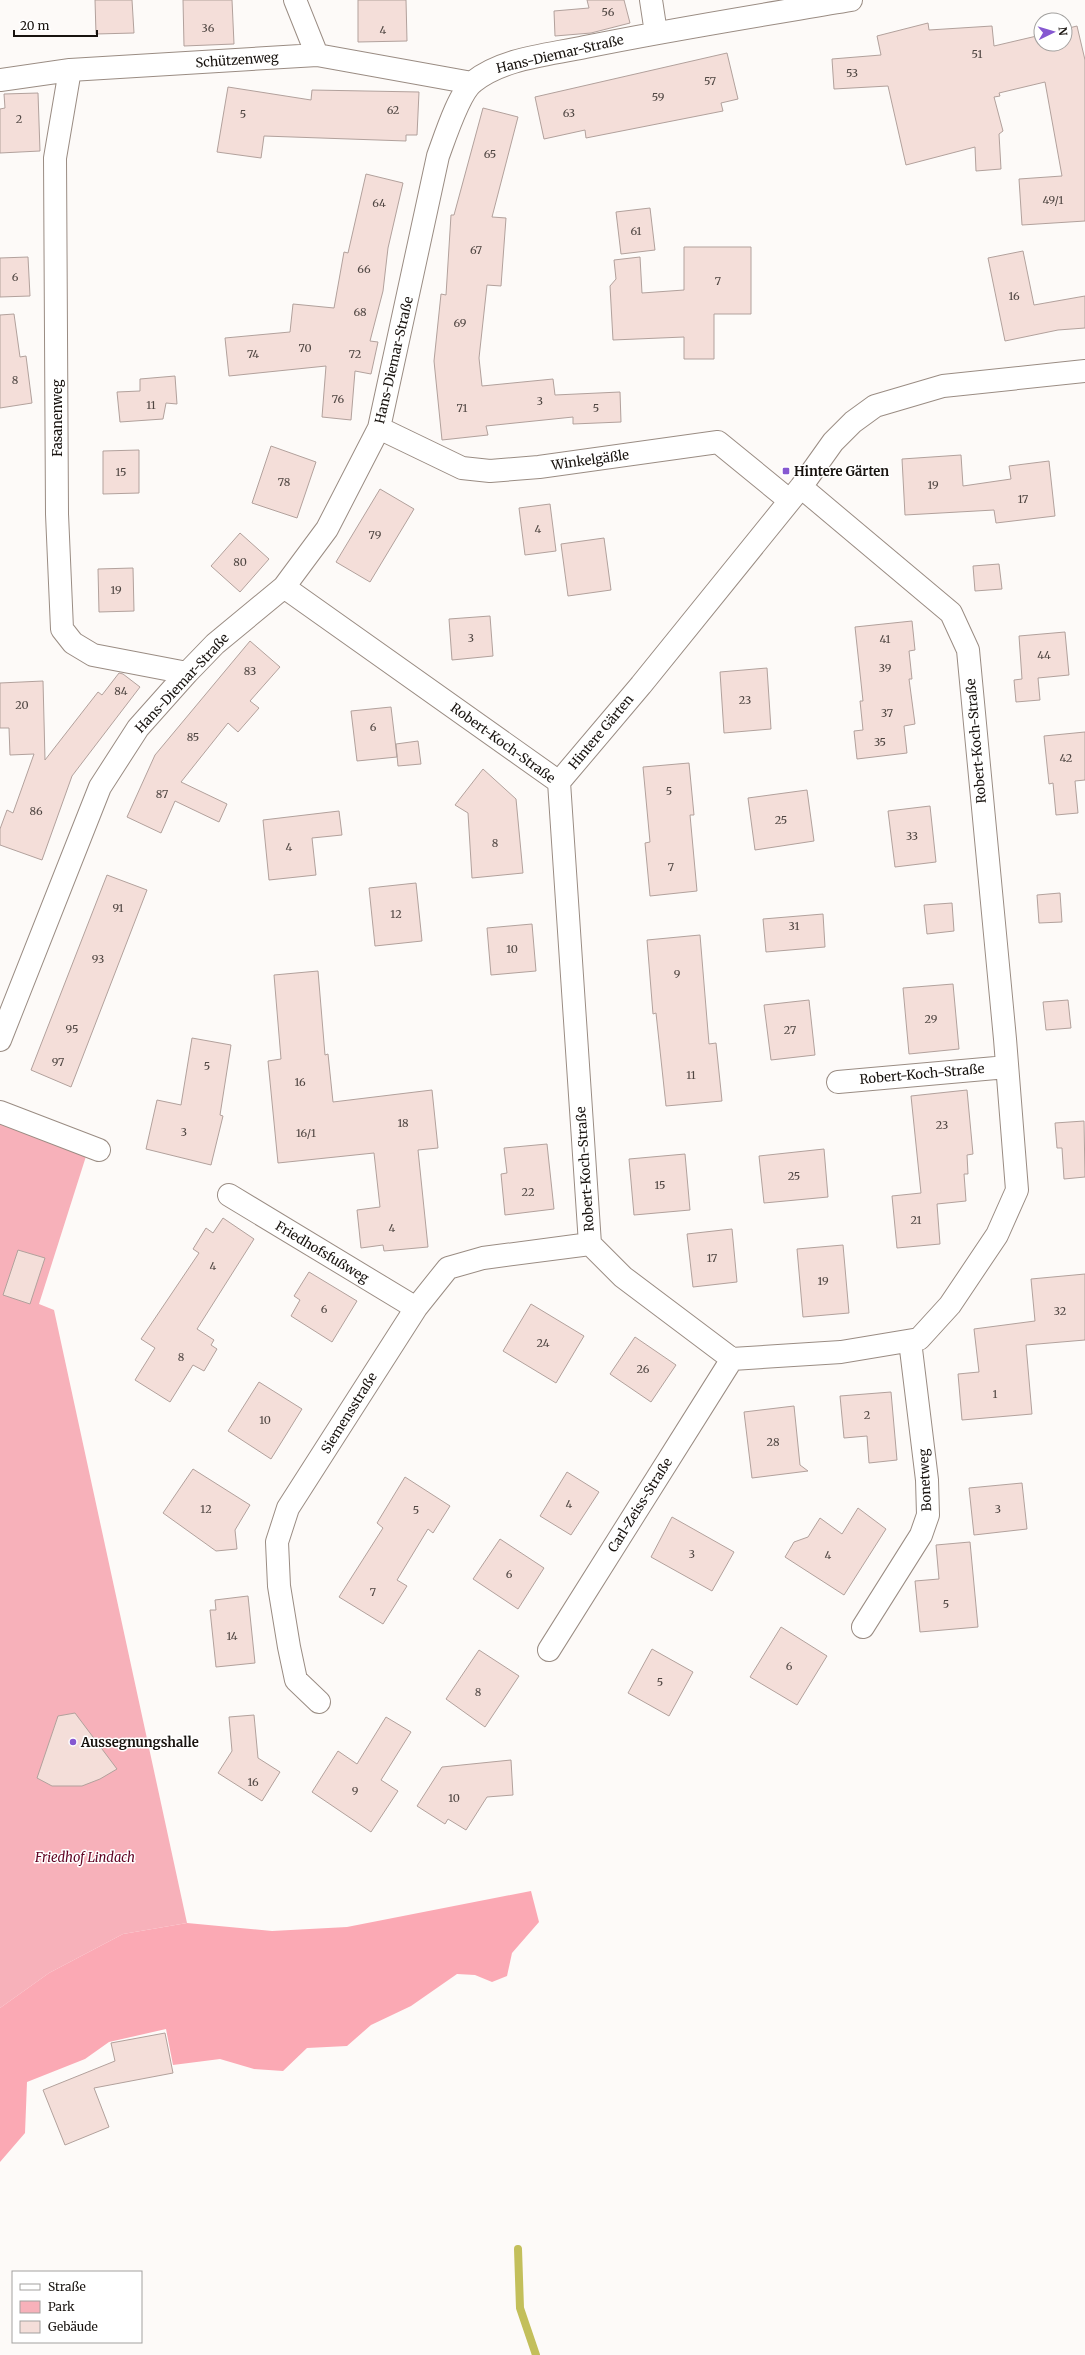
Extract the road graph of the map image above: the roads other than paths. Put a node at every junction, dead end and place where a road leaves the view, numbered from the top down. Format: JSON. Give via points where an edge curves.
{"nodes":[{"id":1,"x":296,"y":0,"type":"edge"},
{"id":2,"x":651,"y":0,"type":"edge"},
{"id":3,"x":851,"y":0,"type":"edge"},
{"id":4,"x":656,"y":32,"type":"junction"},
{"id":5,"x":317,"y":55,"type":"junction"},
{"id":6,"x":70,"y":70,"type":"junction"},
{"id":7,"x":0,"y":80,"type":"edge"},
{"id":8,"x":472,"y":83,"type":"junction"},
{"id":9,"x":1085,"y":371,"type":"edge"},
{"id":10,"x":379,"y":428,"type":"junction"},
{"id":11,"x":795,"y":493,"type":"junction"},
{"id":12,"x":284,"y":587,"type":"junction"},
{"id":13,"x":188,"y":673,"type":"junction"},
{"id":14,"x":559,"y":782,"type":"junction"},
{"id":15,"x":0,"y":1040,"type":"edge"},
{"id":16,"x":1007,"y":1067,"type":"junction"},
{"id":17,"x":838,"y":1082,"type":"dead end"},
{"id":18,"x":0,"y":1112,"type":"edge"},
{"id":19,"x":99,"y":1150,"type":"dead end"},
{"id":20,"x":228,"y":1196,"type":"dead end"},
{"id":21,"x":590,"y":1244,"type":"junction"},
{"id":22,"x":416,"y":1308,"type":"junction"},
{"id":23,"x":910,"y":1341,"type":"junction"},
{"id":24,"x":732,"y":1359,"type":"junction"},
{"id":25,"x":863,"y":1627,"type":"dead end"},
{"id":26,"x":549,"y":1650,"type":"dead end"},
{"id":27,"x":319,"y":1702,"type":"dead end"}],
"edges":[{"from":1,"to":5,"type":"street"},
{"from":2,"to":4,"type":"street"},
{"from":3,"to":4,"type":"street","name":"Hans-Diemar-Straße"},
{"from":4,"to":8,"type":"street","name":"Hans-Diemar-Straße","via":[[522,60],[494,68]]},
{"from":5,"to":6,"type":"street","name":"Schützenweg"},
{"from":5,"to":8,"type":"street","name":"Schützenweg"},
{"from":6,"to":7,"type":"street","name":"Schützenweg"},
{"from":6,"to":13,"type":"street","name":"Fasanenweg","via":[[55,158],[56,514],[62,629],[72,644],[93,655]]},
{"from":8,"to":10,"type":"street","name":"Hans-Diemar-Straße","via":[[452,116],[438,156]]},
{"from":9,"to":11,"type":"street","name":"Hintere Gärten","via":[[944,386],[875,406],[853,422],[833,442]]},
{"from":10,"to":11,"type":"street","name":"Winkelgäßle","via":[[462,468],[490,471],[546,466],[718,442]]},
{"from":10,"to":12,"type":"street","name":"Hans-Diemar-Straße","via":[[327,530]]},
{"from":11,"to":14,"type":"street","name":"Hintere Gärten","via":[[641,685]]},
{"from":11,"to":16,"type":"street","name":"Robert-Koch-Straße","via":[[951,613],[968,650]]},
{"from":12,"to":13,"type":"street","name":"Hans-Diemar-Straße","via":[[215,644]]},
{"from":12,"to":14,"type":"street","name":"Robert-Koch-Straße"},
{"from":13,"to":15,"type":"street","name":"Hans-Diemar-Straße","via":[[138,728],[100,787]]},
{"from":14,"to":21,"type":"street","name":"Robert-Koch-Straße"},
{"from":16,"to":17,"type":"street","name":"Robert-Koch-Straße"},
{"from":16,"to":23,"type":"street","name":"Robert-Koch-Straße","via":[[1017,1190],[997,1235],[950,1305],[919,1339]]},
{"from":18,"to":19,"type":"street"},
{"from":20,"to":22,"type":"street","name":"Friedhofsfußweg"},
{"from":21,"to":22,"type":"street","name":"Siemensstraße","via":[[483,1258],[448,1268]]},
{"from":21,"to":24,"type":"street","name":"Robert-Koch-Straße","via":[[623,1277]]},
{"from":22,"to":27,"type":"street","name":"Siemensstraße","via":[[288,1508],[277,1542],[279,1586],[296,1680]]},
{"from":23,"to":24,"type":"street","name":"Robert-Koch-Straße","via":[[841,1352]]},
{"from":23,"to":25,"type":"street","name":"Bonetweg","via":[[927,1480],[928,1515],[921,1535]]},
{"from":24,"to":26,"type":"street","name":"Carl-Zeiss-Straße"}]}
